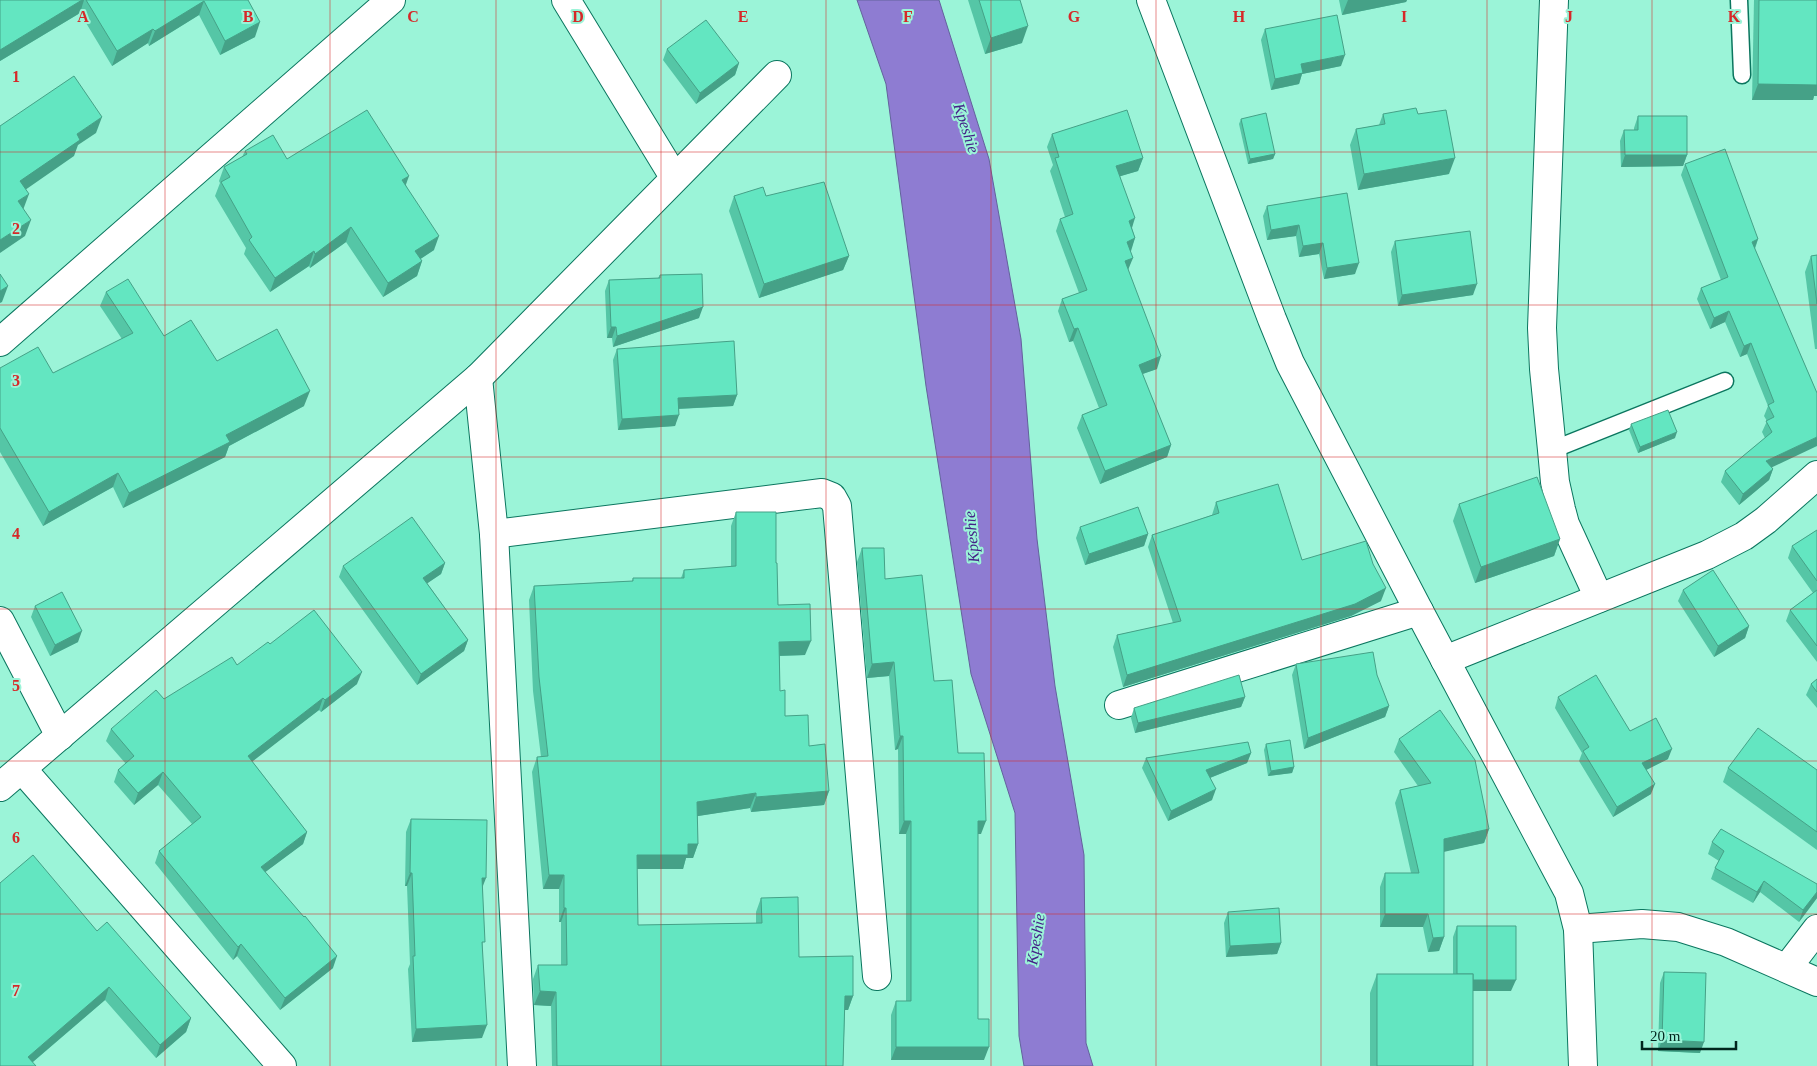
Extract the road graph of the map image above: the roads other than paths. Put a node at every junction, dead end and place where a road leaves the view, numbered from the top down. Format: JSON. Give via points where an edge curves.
{"nodes":[{"id":1,"x":391,"y":0,"type":"edge"},
{"id":2,"x":566,"y":0,"type":"edge"},
{"id":3,"x":1151,"y":0,"type":"edge"},
{"id":4,"x":1554,"y":0,"type":"edge"},
{"id":5,"x":1739,"y":0,"type":"edge"},
{"id":6,"x":777,"y":75,"type":"dead end"},
{"id":7,"x":1742,"y":75,"type":"dead end"},
{"id":8,"x":674,"y":178,"type":"junction"},
{"id":9,"x":0,"y":342,"type":"edge"},
{"id":10,"x":478,"y":378,"type":"junction"},
{"id":11,"x":1725,"y":381,"type":"dead end"},
{"id":12,"x":1552,"y":450,"type":"junction"},
{"id":13,"x":1817,"y":475,"type":"edge"},
{"id":14,"x":494,"y":534,"type":"junction"},
{"id":15,"x":1599,"y":598,"type":"junction"},
{"id":16,"x":1419,"y":611,"type":"junction"},
{"id":17,"x":0,"y":621,"type":"edge"},
{"id":18,"x":1445,"y":660,"type":"junction"},
{"id":19,"x":1119,"y":704,"type":"dead end"},
{"id":20,"x":60,"y":736,"type":"junction"},
{"id":21,"x":22,"y":769,"type":"junction"},
{"id":22,"x":0,"y":787,"type":"edge"},
{"id":23,"x":1578,"y":929,"type":"junction"},
{"id":24,"x":1817,"y":929,"type":"edge"},
{"id":25,"x":1787,"y":968,"type":"junction"},
{"id":26,"x":877,"y":976,"type":"dead end"},
{"id":27,"x":1817,"y":982,"type":"edge"},
{"id":28,"x":269,"y":1062,"type":"edge"},
{"id":29,"x":522,"y":1066,"type":"edge"},
{"id":30,"x":1583,"y":1066,"type":"edge"}],
"edges":[{"from":1,"to":9,"type":"street"},
{"from":2,"to":8,"type":"street"},
{"from":3,"to":16,"type":"street","via":[[1290,363]]},
{"from":4,"to":12,"type":"street","via":[[1542,328]]},
{"from":5,"to":7,"type":"lane"},
{"from":6,"to":8,"type":"street"},
{"from":8,"to":10,"type":"street"},
{"from":10,"to":14,"type":"street"},
{"from":10,"to":20,"type":"street"},
{"from":11,"to":12,"type":"lane"},
{"from":12,"to":15,"type":"street","via":[[1555,482],[1565,524]]},
{"from":13,"to":15,"type":"street","via":[[1744,536],[1707,555]]},
{"from":14,"to":26,"type":"street","via":[[822,493],[832,497],[837,506]]},
{"from":14,"to":29,"type":"street"},
{"from":15,"to":18,"type":"street"},
{"from":16,"to":18,"type":"street"},
{"from":16,"to":19,"type":"street"},
{"from":17,"to":20,"type":"street"},
{"from":18,"to":23,"type":"street","via":[[1569,892]]},
{"from":20,"to":21,"type":"street"},
{"from":21,"to":22,"type":"street"},
{"from":21,"to":28,"type":"street"},
{"from":23,"to":25,"type":"street","via":[[1642,924],[1678,927],[1726,942]]},
{"from":23,"to":30,"type":"street"},
{"from":24,"to":25,"type":"street"},
{"from":25,"to":27,"type":"street"}]}
